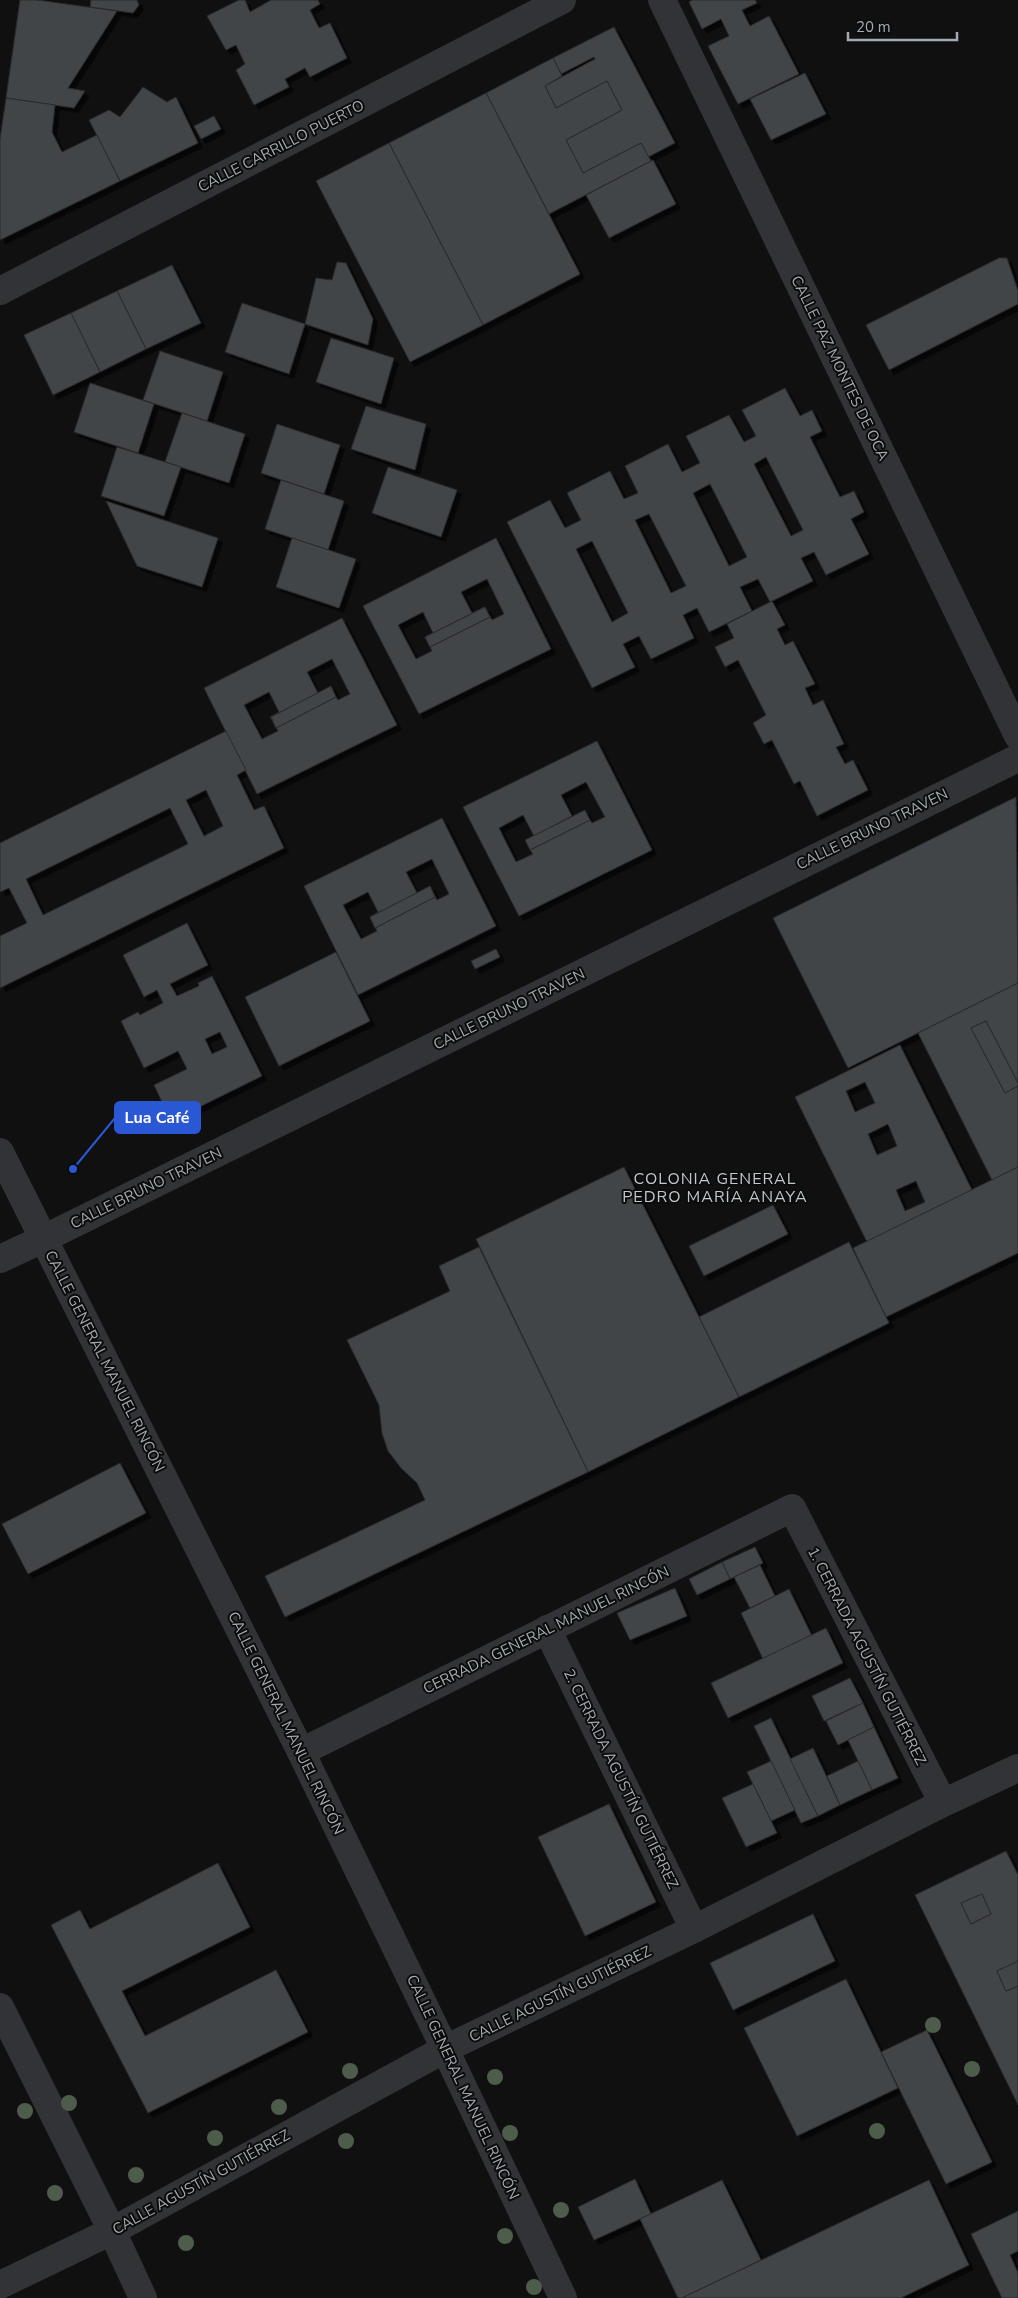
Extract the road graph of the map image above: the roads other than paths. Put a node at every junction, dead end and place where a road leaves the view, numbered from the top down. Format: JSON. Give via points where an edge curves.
{"nodes":[{"id":1,"x":562,"y":0,"type":"edge"},
{"id":2,"x":662,"y":0,"type":"edge"},
{"id":3,"x":0,"y":291,"type":"edge"},
{"id":4,"x":1018,"y":736,"type":"edge"},
{"id":5,"x":1018,"y":758,"type":"edge"},
{"id":6,"x":0,"y":1152,"type":"edge"},
{"id":7,"x":43,"y":1239,"type":"junction"},
{"id":8,"x":0,"y":1259,"type":"edge"},
{"id":9,"x":792,"y":1508,"type":"joint"},
{"id":10,"x":547,"y":1629,"type":"junction"},
{"id":11,"x":301,"y":1752,"type":"junction"},
{"id":12,"x":1018,"y":1768,"type":"edge"},
{"id":13,"x":942,"y":1803,"type":"junction"},
{"id":14,"x":694,"y":1929,"type":"junction"},
{"id":15,"x":0,"y":2007,"type":"edge"},
{"id":16,"x":445,"y":2049,"type":"junction"},
{"id":17,"x":112,"y":2231,"type":"junction"},
{"id":18,"x":0,"y":2285,"type":"edge"},
{"id":19,"x":143,"y":2298,"type":"edge"},
{"id":20,"x":563,"y":2298,"type":"edge"}],
"edges":[{"from":1,"to":3,"type":"street","name":"CALLE CARRILLO PUERTO"},
{"from":2,"to":4,"type":"street","name":"CALLE PAZ MONTES DE OCA"},
{"from":5,"to":7,"type":"street","name":"CALLE BRUNO TRAVEN"},
{"from":6,"to":7,"type":"street","name":"CALLE GENERAL MANUEL RINCÓN"},
{"from":7,"to":8,"type":"street","name":"CALLE BRUNO TRAVEN"},
{"from":7,"to":11,"type":"street","name":"CALLE GENERAL MANUEL RINCÓN"},
{"from":9,"to":10,"type":"street","name":"CERRADA GENERAL MANUEL RINCÓN"},
{"from":9,"to":13,"type":"street","name":"1. CERRADA AGUSTÍN GUTIÉRREZ"},
{"from":10,"to":11,"type":"street","name":"CERRADA GENERAL MANUEL RINCÓN"},
{"from":10,"to":14,"type":"street","name":"2. CERRADA AGUSTÍN GUTIÉRREZ"},
{"from":11,"to":16,"type":"street","name":"CALLE GENERAL MANUEL RINCÓN"},
{"from":12,"to":13,"type":"street","name":"CALLE AGUSTÍN GUTIÉRREZ"},
{"from":13,"to":14,"type":"street","name":"CALLE AGUSTÍN GUTIÉRREZ"},
{"from":14,"to":16,"type":"street","name":"CALLE AGUSTÍN GUTIÉRREZ"},
{"from":15,"to":17,"type":"street"},
{"from":16,"to":17,"type":"street","name":"CALLE AGUSTÍN GUTIÉRREZ"},
{"from":16,"to":20,"type":"street","name":"CALLE GENERAL MANUEL RINCÓN"},
{"from":17,"to":18,"type":"street","name":"CALLE AGUSTÍN GUTIÉRREZ"},
{"from":17,"to":19,"type":"street"}]}
